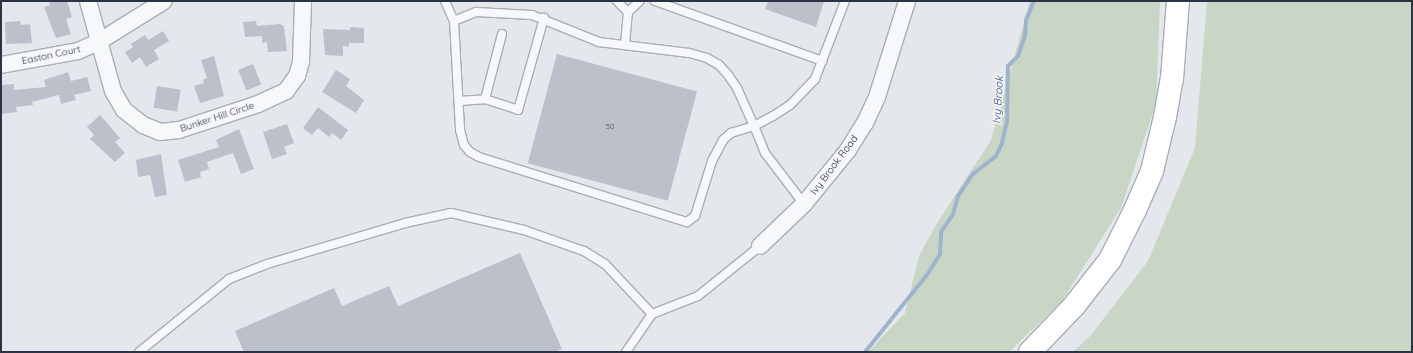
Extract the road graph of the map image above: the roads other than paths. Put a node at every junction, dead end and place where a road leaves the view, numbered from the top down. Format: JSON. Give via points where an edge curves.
{"nodes":[{"id":1,"x":88,"y":1,"type":"edge"},
{"id":2,"x":164,"y":1,"type":"edge"},
{"id":3,"x":303,"y":1,"type":"edge"},
{"id":4,"x":445,"y":1,"type":"edge"},
{"id":5,"x":617,"y":1,"type":"edge"},
{"id":6,"x":640,"y":1,"type":"edge"},
{"id":7,"x":655,"y":1,"type":"edge"},
{"id":8,"x":845,"y":1,"type":"edge"},
{"id":9,"x":907,"y":1,"type":"edge"},
{"id":10,"x":1178,"y":1,"type":"edge"},
{"id":11,"x":628,"y":12,"type":"junction"},
{"id":12,"x":544,"y":18,"type":"junction"},
{"id":13,"x":454,"y":21,"type":"junction"},
{"id":14,"x":502,"y":34,"type":"dead end"},
{"id":15,"x":100,"y":41,"type":"junction"},
{"id":16,"x":625,"y":45,"type":"junction"},
{"id":17,"x":823,"y":60,"type":"junction"},
{"id":18,"x":1,"y":65,"type":"edge"},
{"id":19,"x":485,"y":99,"type":"junction"},
{"id":20,"x":459,"y":102,"type":"junction"},
{"id":21,"x":754,"y":126,"type":"junction"},
{"id":22,"x":804,"y":204,"type":"junction"},
{"id":23,"x":760,"y":246,"type":"joint"},
{"id":24,"x":652,"y":314,"type":"junction"},
{"id":25,"x":139,"y":352,"type":"edge"},
{"id":26,"x":626,"y":352,"type":"edge"},
{"id":27,"x":1030,"y":352,"type":"edge"}],
"edges":[{"from":1,"to":15,"type":"street","name":"Bunker Hill Circle"},
{"from":2,"to":15,"type":"street","name":"Easton Court"},
{"from":3,"to":15,"type":"street","name":"Bunker Hill Circle","via":[[301,62],[297,76],[286,91],[258,104],[179,130],[160,132],[143,125],[124,110],[114,91]]},
{"from":4,"to":13,"type":"lane"},
{"from":5,"to":11,"type":"lane"},
{"from":6,"to":11,"type":"lane"},
{"from":7,"to":17,"type":"lane"},
{"from":8,"to":17,"type":"lane"},
{"from":9,"to":22,"type":"street","name":"Ivy Brook Road","via":[[877,96],[865,122],[848,150]]},
{"from":10,"to":27,"type":"main road","via":[[1172,79],[1165,117],[1152,171],[1136,210],[1110,260],[1074,306]]},
{"from":11,"to":16,"type":"lane"},
{"from":12,"to":13,"type":"lane","via":[[516,13],[476,12]]},
{"from":12,"to":16,"type":"lane","via":[[599,42]]},
{"from":12,"to":19,"type":"lane","via":[[518,110]]},
{"from":13,"to":20,"type":"lane"},
{"from":14,"to":19,"type":"lane"},
{"from":15,"to":18,"type":"street","name":"Easton Court","via":[[78,51]]},
{"from":16,"to":21,"type":"lane","via":[[689,53],[718,65],[737,88]]},
{"from":17,"to":21,"type":"lane","via":[[815,79],[804,92],[773,116]]},
{"from":19,"to":20,"type":"lane"},
{"from":20,"to":21,"type":"lane","via":[[464,145],[479,158],[687,222],[695,216],[712,161],[723,140],[732,133]]},
{"from":21,"to":22,"type":"lane","via":[[765,153]]},
{"from":22,"to":23,"type":"street","name":"Ivy Brook Road"},
{"from":23,"to":24,"type":"lane","via":[[698,296]]},
{"from":24,"to":25,"type":"lane","via":[[605,264],[584,251],[524,230],[451,213],[405,223],[267,264],[229,279]]},
{"from":24,"to":26,"type":"lane"}]}
